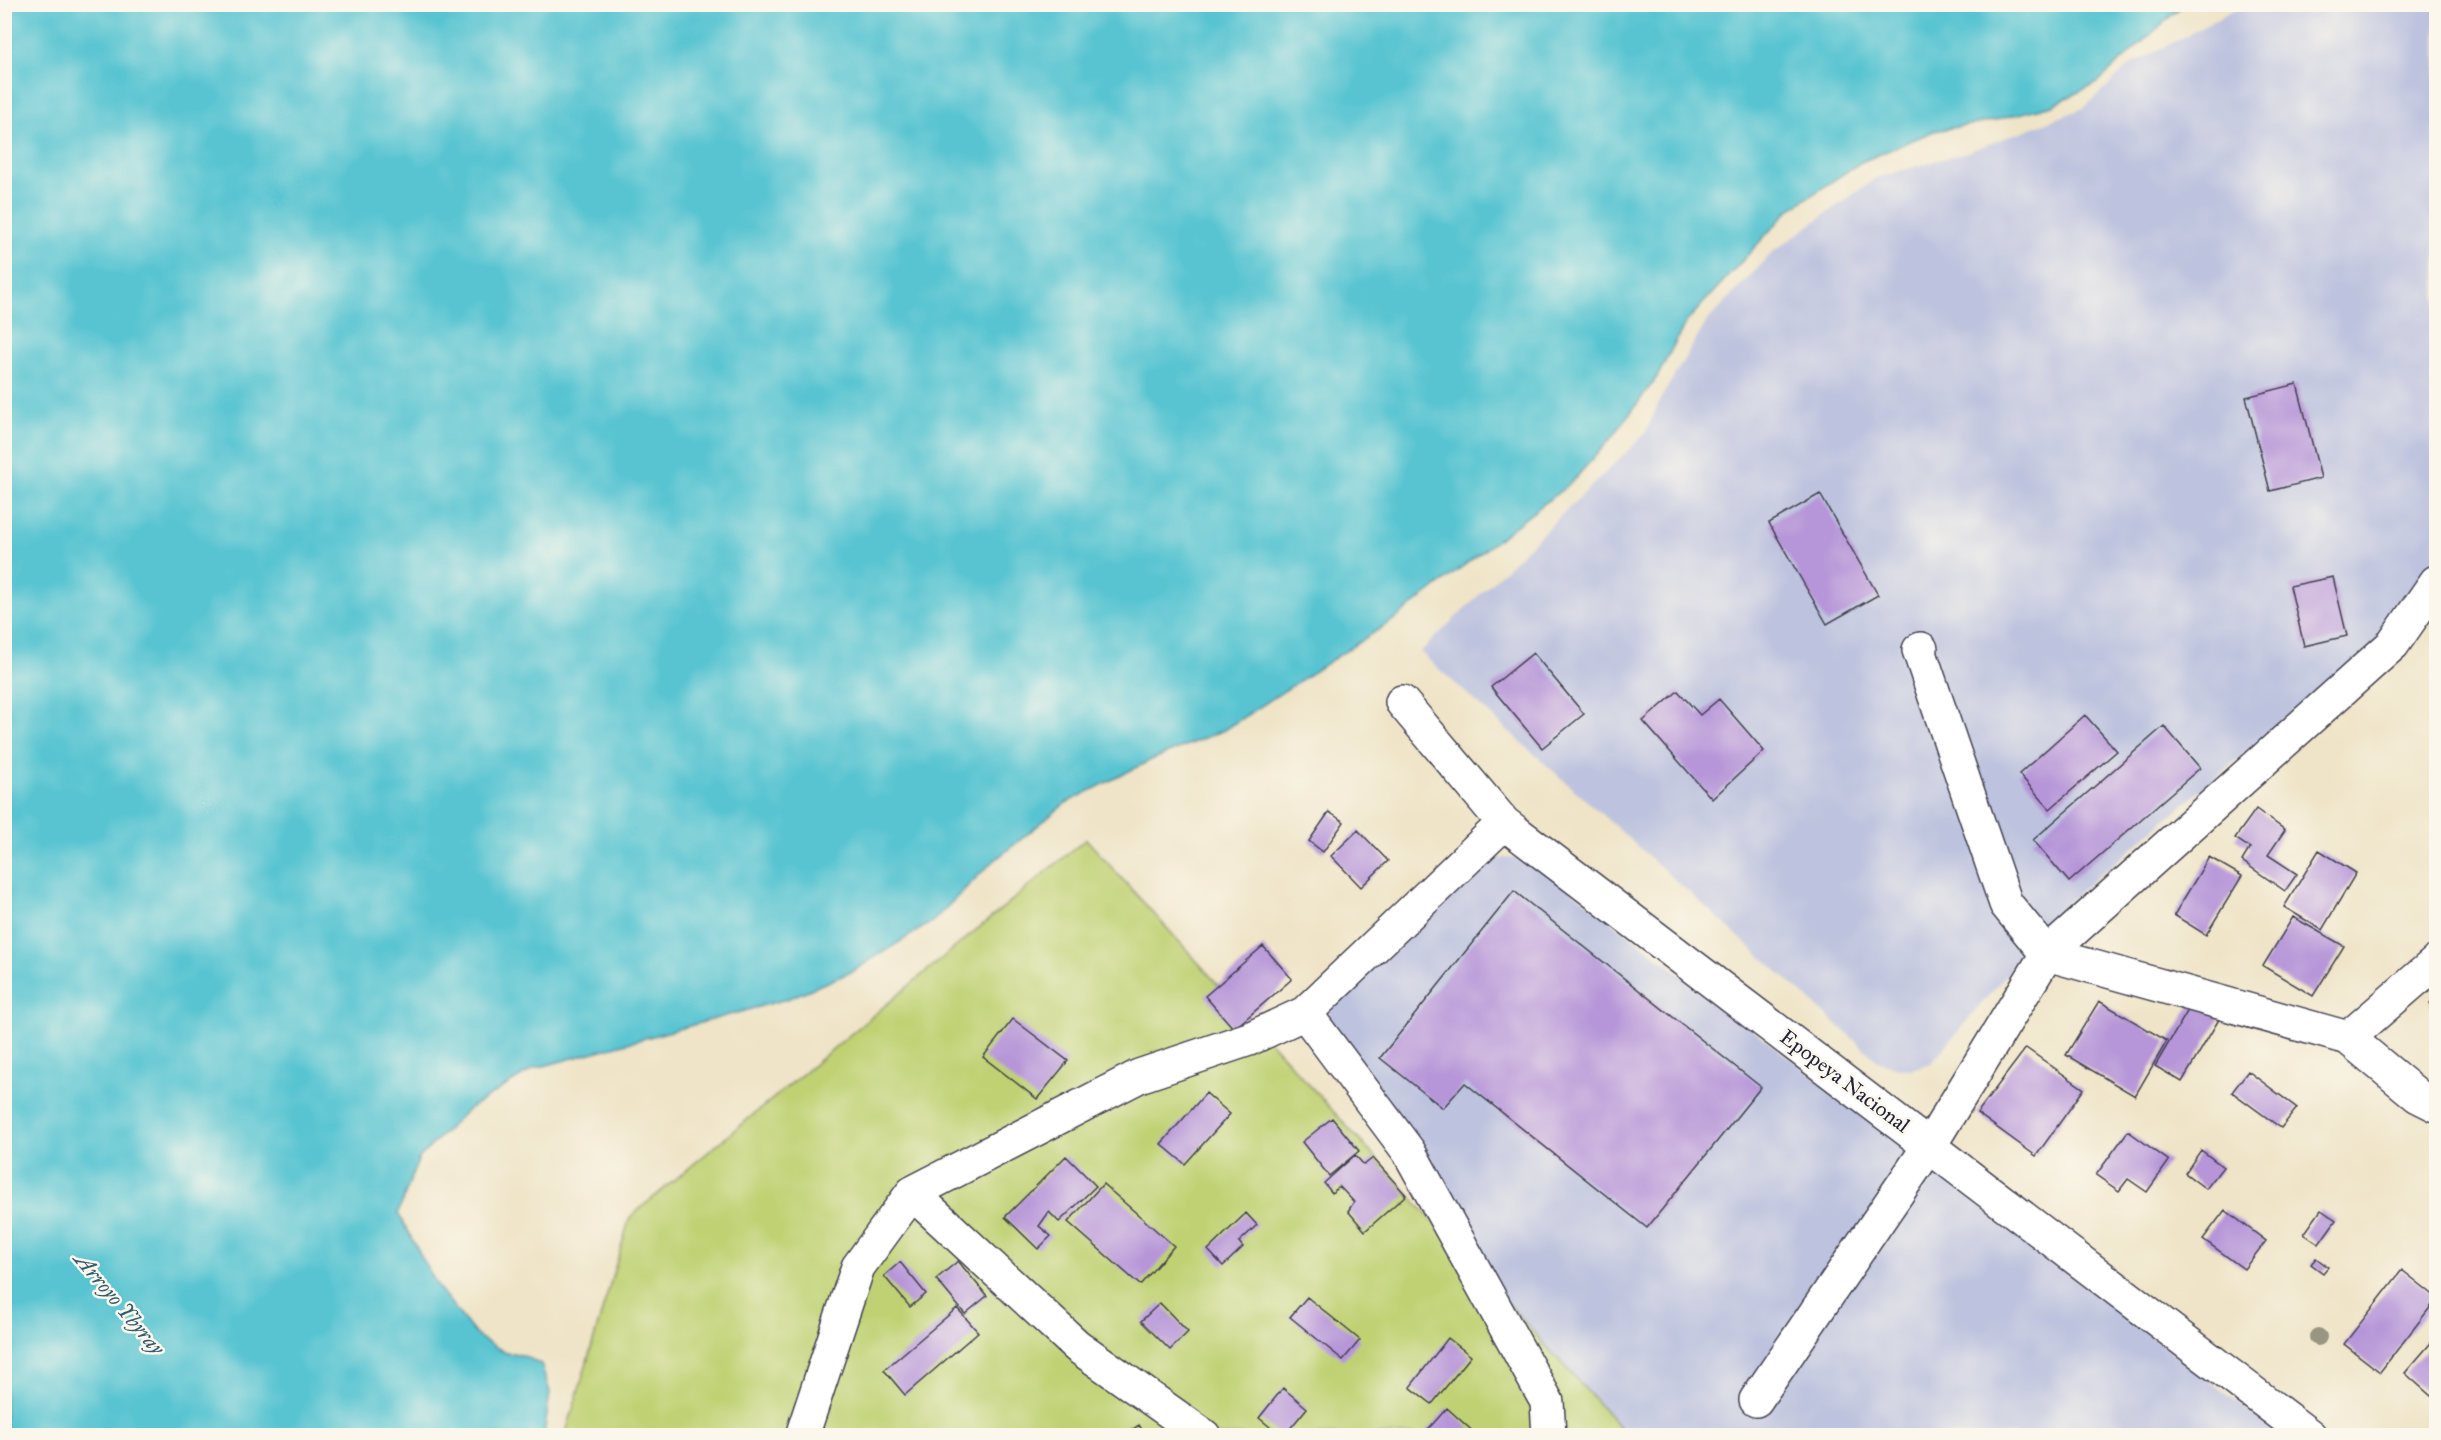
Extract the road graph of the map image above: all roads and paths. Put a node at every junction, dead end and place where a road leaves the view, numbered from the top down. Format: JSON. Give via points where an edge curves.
{"nodes":[{"id":1,"x":2436,"y":582,"type":"edge"},
{"id":2,"x":1921,"y":649,"type":"dead end"},
{"id":3,"x":1402,"y":702,"type":"dead end"},
{"id":4,"x":1504,"y":822,"type":"junction"},
{"id":5,"x":2047,"y":954,"type":"junction"},
{"id":6,"x":2436,"y":962,"type":"edge"},
{"id":7,"x":1305,"y":1013,"type":"junction"},
{"id":8,"x":2348,"y":1038,"type":"junction"},
{"id":9,"x":2436,"y":1105,"type":"edge"},
{"id":10,"x":1929,"y":1145,"type":"junction"},
{"id":11,"x":912,"y":1193,"type":"junction"},
{"id":12,"x":1756,"y":1400,"type":"dead end"},
{"id":13,"x":802,"y":1436,"type":"edge"},
{"id":14,"x":1204,"y":1436,"type":"edge"},
{"id":15,"x":1549,"y":1436,"type":"edge"},
{"id":16,"x":2310,"y":1436,"type":"edge"}],
"edges":[{"from":1,"to":5,"type":"street","via":[[2393,644]]},
{"from":2,"to":5,"type":"street","via":[[2006,904]]},
{"from":3,"to":4,"type":"street","name":"Epopeya Nacional"},
{"from":4,"to":7,"type":"street"},
{"from":4,"to":10,"type":"street","name":"Epopeya Nacional"},
{"from":5,"to":8,"type":"street"},
{"from":5,"to":10,"type":"street"},
{"from":6,"to":8,"type":"street"},
{"from":7,"to":11,"type":"street","via":[[1249,1039],[1139,1076]]},
{"from":7,"to":15,"type":"street","via":[[1409,1152],[1547,1402]]},
{"from":8,"to":9,"type":"street","via":[[2418,1096]]},
{"from":10,"to":12,"type":"street"},
{"from":10,"to":16,"type":"street","name":"Epopeya Nacional"},
{"from":11,"to":13,"type":"street","via":[[858,1267]]},
{"from":11,"to":14,"type":"street","via":[[1077,1346]]}]}
